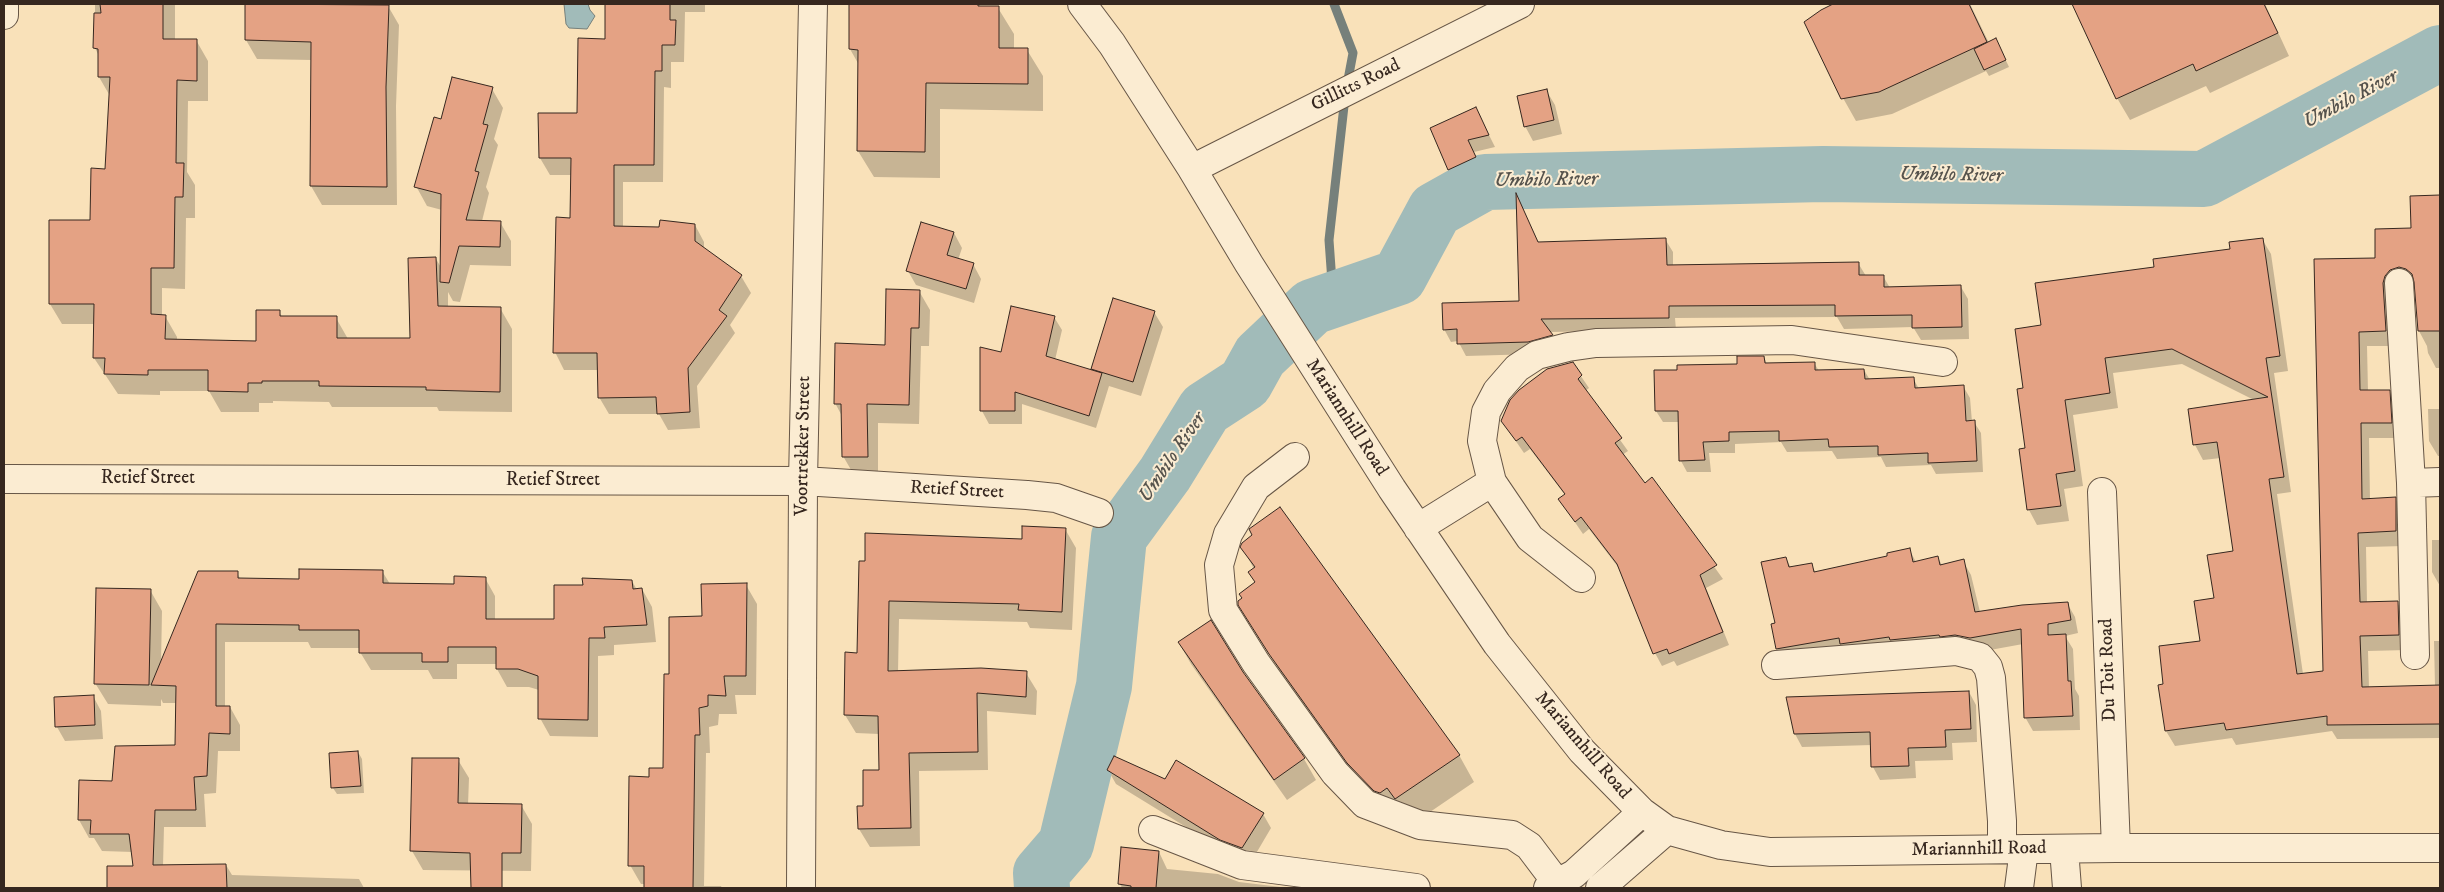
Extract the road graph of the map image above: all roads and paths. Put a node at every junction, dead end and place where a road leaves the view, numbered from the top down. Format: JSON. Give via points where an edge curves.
{"nodes":[{"id":1,"x":4,"y":4,"type":"edge"},
{"id":2,"x":813,"y":4,"type":"edge"},
{"id":3,"x":1082,"y":4,"type":"edge"},
{"id":4,"x":1520,"y":4,"type":"edge"},
{"id":5,"x":4,"y":15,"type":"edge"},
{"id":6,"x":1192,"y":169,"type":"junction"},
{"id":7,"x":2399,"y":283,"type":"dead end"},
{"id":8,"x":1943,"y":362,"type":"dead end"},
{"id":9,"x":1296,"y":457,"type":"dead end"},
{"id":10,"x":4,"y":479,"type":"edge"},
{"id":11,"x":803,"y":482,"type":"junction"},
{"id":12,"x":1492,"y":482,"type":"junction"},
{"id":13,"x":2440,"y":482,"type":"edge"},
{"id":14,"x":2411,"y":483,"type":"junction"},
{"id":15,"x":2102,"y":492,"type":"dead end"},
{"id":16,"x":1099,"y":513,"type":"dead end"},
{"id":17,"x":1418,"y":528,"type":"junction"},
{"id":18,"x":1581,"y":578,"type":"dead end"},
{"id":19,"x":2416,"y":655,"type":"dead end"},
{"id":20,"x":1776,"y":665,"type":"dead end"},
{"id":21,"x":1642,"y":812,"type":"junction"},
{"id":22,"x":1153,"y":830,"type":"dead end"},
{"id":23,"x":1667,"y":830,"type":"junction"},
{"id":24,"x":2064,"y":848,"type":"junction"},
{"id":25,"x":2116,"y":848,"type":"junction"},
{"id":26,"x":2440,"y":848,"type":"edge"},
{"id":27,"x":2013,"y":849,"type":"junction"},
{"id":28,"x":1552,"y":886,"type":"edge"},
{"id":29,"x":1409,"y":887,"type":"edge"},
{"id":30,"x":801,"y":888,"type":"edge"},
{"id":31,"x":1600,"y":888,"type":"edge"},
{"id":32,"x":2019,"y":888,"type":"edge"},
{"id":33,"x":2067,"y":888,"type":"edge"}],
"edges":[{"from":1,"to":5,"type":"street"},
{"from":2,"to":11,"type":"street","name":"Voortrekker Street"},
{"from":3,"to":6,"type":"street","name":"Mariannhill Road","via":[[1112,44]]},
{"from":4,"to":6,"type":"street","name":"Gillitts Road"},
{"from":6,"to":17,"type":"street","name":"Mariannhill Road","via":[[1318,375]]},
{"from":7,"to":14,"type":"street"},
{"from":8,"to":12,"type":"street","via":[[1792,340],[1568,346],[1537,355],[1517,368],[1497,391],[1486,412],[1482,440]]},
{"from":9,"to":28,"type":"street","via":[[1256,487],[1228,534],[1219,565],[1223,610],[1256,663],[1335,773],[1365,804],[1420,825],[1512,836],[1529,846]]},
{"from":10,"to":11,"type":"street","name":"Retief Street"},
{"from":11,"to":16,"type":"street","name":"Retief Street","via":[[1056,498]]},
{"from":11,"to":30,"type":"street","name":"Voortrekker Street"},
{"from":12,"to":17,"type":"street"},
{"from":12,"to":18,"type":"street","via":[[1530,538]]},
{"from":13,"to":14,"type":"street"},
{"from":14,"to":19,"type":"street"},
{"from":15,"to":25,"type":"street","name":"Du Toit Road"},
{"from":17,"to":21,"type":"street","name":"Mariannhill Road","via":[[1497,644],[1582,751]]},
{"from":20,"to":27,"type":"street","via":[[1956,651],[1980,657],[1988,666],[1991,678],[2002,821]]},
{"from":21,"to":23,"type":"street","name":"Mariannhill Road"},
{"from":21,"to":28,"type":"street","via":[[1574,874]]},
{"from":22,"to":29,"type":"street","via":[[1242,864]]},
{"from":23,"to":27,"type":"street","name":"Mariannhill Road","via":[[1721,845],[1770,852]]},
{"from":23,"to":31,"type":"street"},
{"from":24,"to":25,"type":"street","name":"Mariannhill Road"},
{"from":24,"to":27,"type":"street","name":"Mariannhill Road"},
{"from":24,"to":33,"type":"street"},
{"from":25,"to":26,"type":"street","name":"Mariannhill Road"},
{"from":27,"to":32,"type":"street"}]}
